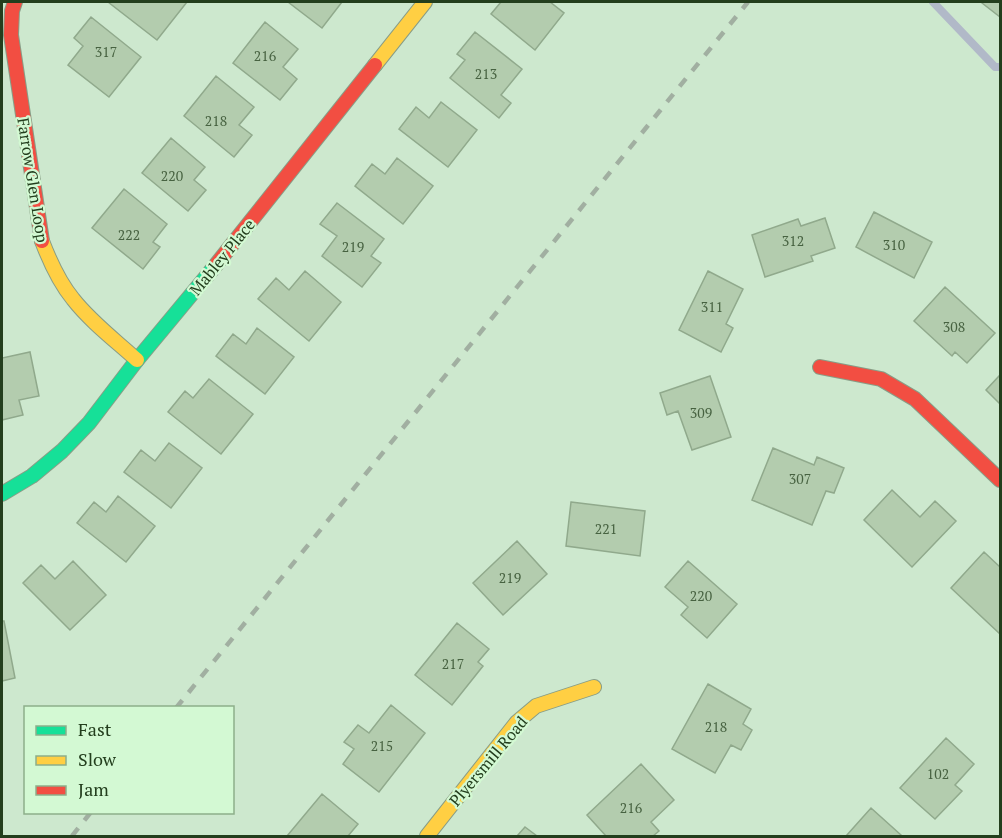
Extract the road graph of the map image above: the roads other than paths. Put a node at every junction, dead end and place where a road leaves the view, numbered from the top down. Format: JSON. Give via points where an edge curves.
{"nodes":[{"id":1,"x":15,"y":2,"type":"edge"},
{"id":2,"x":424,"y":2,"type":"edge"},
{"id":3,"x":137,"y":360,"type":"junction"},
{"id":4,"x":820,"y":367,"type":"dead end"},
{"id":5,"x":1000,"y":480,"type":"edge"},
{"id":6,"x":2,"y":494,"type":"edge"},
{"id":7,"x":594,"y":687,"type":"dead end"},
{"id":8,"x":427,"y":837,"type":"edge"}],
"edges":[{"from":1,"to":3,"type":"street","name":"Farrow Glen Loop","via":[[11,35],[41,239],[67,292]]},
{"from":2,"to":3,"type":"street","name":"Mabley Place"},
{"from":3,"to":6,"type":"street","name":"Mabley Place","via":[[62,452]]},
{"from":4,"to":5,"type":"street","via":[[881,379],[915,399]]},
{"from":7,"to":8,"type":"street","name":"Plyersmill Road","via":[[536,706],[517,723]]}]}
